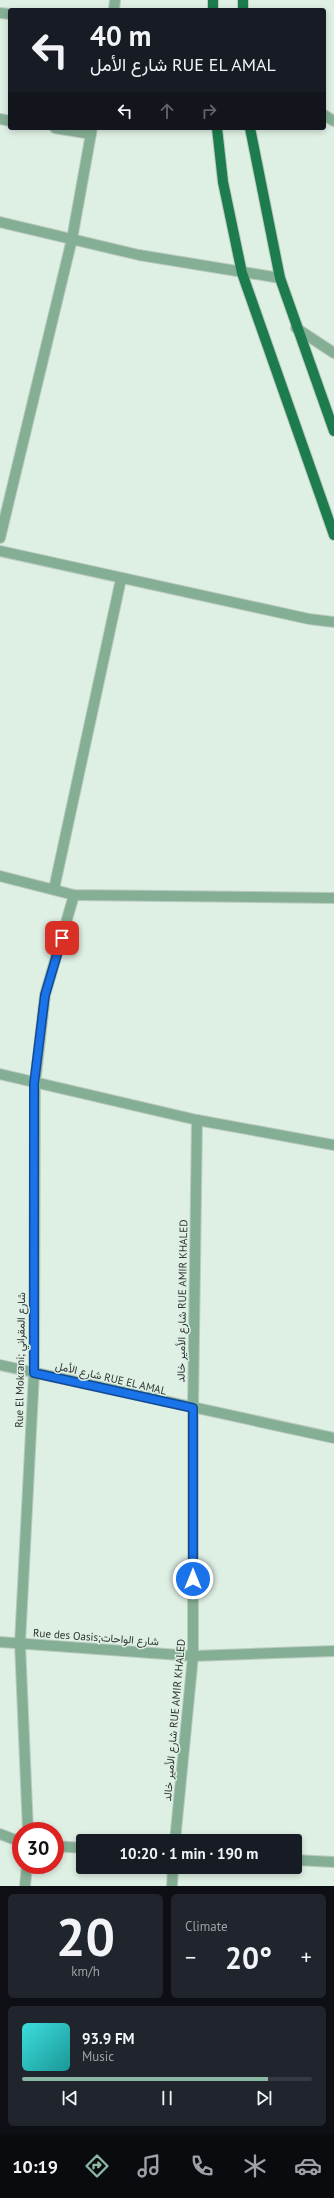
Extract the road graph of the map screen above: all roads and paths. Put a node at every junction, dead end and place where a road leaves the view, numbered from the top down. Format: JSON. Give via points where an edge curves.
{"nodes":[{"id":1,"x":80,"y":130,"type":"edge"},
{"id":2,"x":217,"y":130,"type":"edge"},
{"id":3,"x":250,"y":130,"type":"edge"},
{"id":4,"x":92,"y":131,"type":"edge"},
{"id":5,"x":0,"y":222,"type":"edge"},
{"id":6,"x":72,"y":239,"type":"junction"},
{"id":7,"x":242,"y":273,"type":"junction"},
{"id":8,"x":280,"y":278,"type":"junction"},
{"id":9,"x":296,"y":328,"type":"junction"},
{"id":10,"x":334,"y":353,"type":"edge"},
{"id":11,"x":334,"y":431,"type":"edge"},
{"id":12,"x":334,"y":535,"type":"edge"},
{"id":13,"x":0,"y":538,"type":"edge"},
{"id":14,"x":0,"y":551,"type":"edge"},
{"id":15,"x":121,"y":579,"type":"junction"},
{"id":16,"x":334,"y":622,"type":"edge"},
{"id":17,"x":0,"y":876,"type":"edge"},
{"id":18,"x":54,"y":889,"type":"junction"},
{"id":19,"x":74,"y":895,"type":"junction"},
{"id":20,"x":334,"y":898,"type":"edge"},
{"id":21,"x":0,"y":1074,"type":"edge"},
{"id":22,"x":34,"y":1084,"type":"junction"},
{"id":23,"x":197,"y":1120,"type":"junction"},
{"id":24,"x":334,"y":1145,"type":"edge"},
{"id":25,"x":0,"y":1365,"type":"edge"},
{"id":26,"x":34,"y":1373,"type":"junction"},
{"id":27,"x":193,"y":1408,"type":"junction"},
{"id":28,"x":334,"y":1438,"type":"edge"},
{"id":29,"x":0,"y":1642,"type":"edge"},
{"id":30,"x":20,"y":1644,"type":"junction"},
{"id":31,"x":334,"y":1652,"type":"edge"},
{"id":32,"x":193,"y":1656,"type":"junction"},
{"id":33,"x":28,"y":1822,"type":"edge"},
{"id":34,"x":0,"y":1834,"type":"edge"},
{"id":35,"x":176,"y":1834,"type":"edge"},
{"id":36,"x":12,"y":1839,"type":"edge"},
{"id":37,"x":64,"y":1847,"type":"edge"},
{"id":38,"x":76,"y":1848,"type":"edge"},
{"id":39,"x":302,"y":1860,"type":"edge"},
{"id":40,"x":334,"y":1862,"type":"edge"},
{"id":41,"x":26,"y":1874,"type":"edge"},
{"id":42,"x":173,"y":1874,"type":"edge"},
{"id":43,"x":25,"y":1886,"type":"edge"},
{"id":44,"x":172,"y":1886,"type":"edge"}],
"edges":[{"from":1,"to":4,"type":"street"},
{"from":2,"to":7,"type":"main road","via":[[223,182]]},
{"from":3,"to":8,"type":"main road"},
{"from":4,"to":6,"type":"street"},
{"from":5,"to":6,"type":"street"},
{"from":6,"to":7,"type":"street","via":[[138,255]]},
{"from":6,"to":13,"type":"street"},
{"from":7,"to":8,"type":"street"},
{"from":7,"to":12,"type":"main road"},
{"from":8,"to":9,"type":"main road"},
{"from":9,"to":10,"type":"street"},
{"from":9,"to":11,"type":"main road"},
{"from":14,"to":15,"type":"street"},
{"from":15,"to":16,"type":"street","via":[[309,619]]},
{"from":15,"to":18,"type":"street"},
{"from":17,"to":18,"type":"street"},
{"from":18,"to":19,"type":"street"},
{"from":19,"to":20,"type":"street"},
{"from":19,"to":22,"type":"street","name":"Rue El Mokrani; شارع المقراني","via":[[45,995]]},
{"from":21,"to":22,"type":"street"},
{"from":22,"to":23,"type":"street"},
{"from":22,"to":26,"type":"street","name":"Rue El Mokrani; شارع المقراني"},
{"from":23,"to":24,"type":"street"},
{"from":23,"to":27,"type":"street","name":"شارع الأمير خالد RUE AMIR KHALED"},
{"from":25,"to":26,"type":"street","name":"شارع الأمل RUE EL AMAL"},
{"from":26,"to":27,"type":"street","name":"شارع الأمل RUE EL AMAL"},
{"from":26,"to":30,"type":"street","name":"Rue El Mokrani; شارع المقراني"},
{"from":27,"to":28,"type":"street","name":"شارع الأمل RUE EL AMAL"},
{"from":27,"to":32,"type":"street","name":"شارع الأمير خالد RUE AMIR KHALED"},
{"from":29,"to":30,"type":"street","name":"Rue des Oasis;شارع الواحات"},
{"from":30,"to":32,"type":"street","name":"Rue des Oasis;شارع الواحات"},
{"from":30,"to":33,"type":"street","name":"Rue El Mokrani; شارع المقراني"},
{"from":31,"to":32,"type":"street","name":"Rue des Oasis;شارع الواحات"},
{"from":32,"to":35,"type":"street","name":"شارع الأمير خالد RUE AMIR KHALED"},
{"from":34,"to":36,"type":"street"},
{"from":37,"to":38,"type":"street"},
{"from":39,"to":40,"type":"street"},
{"from":41,"to":43,"type":"street"},
{"from":42,"to":44,"type":"street"}]}
